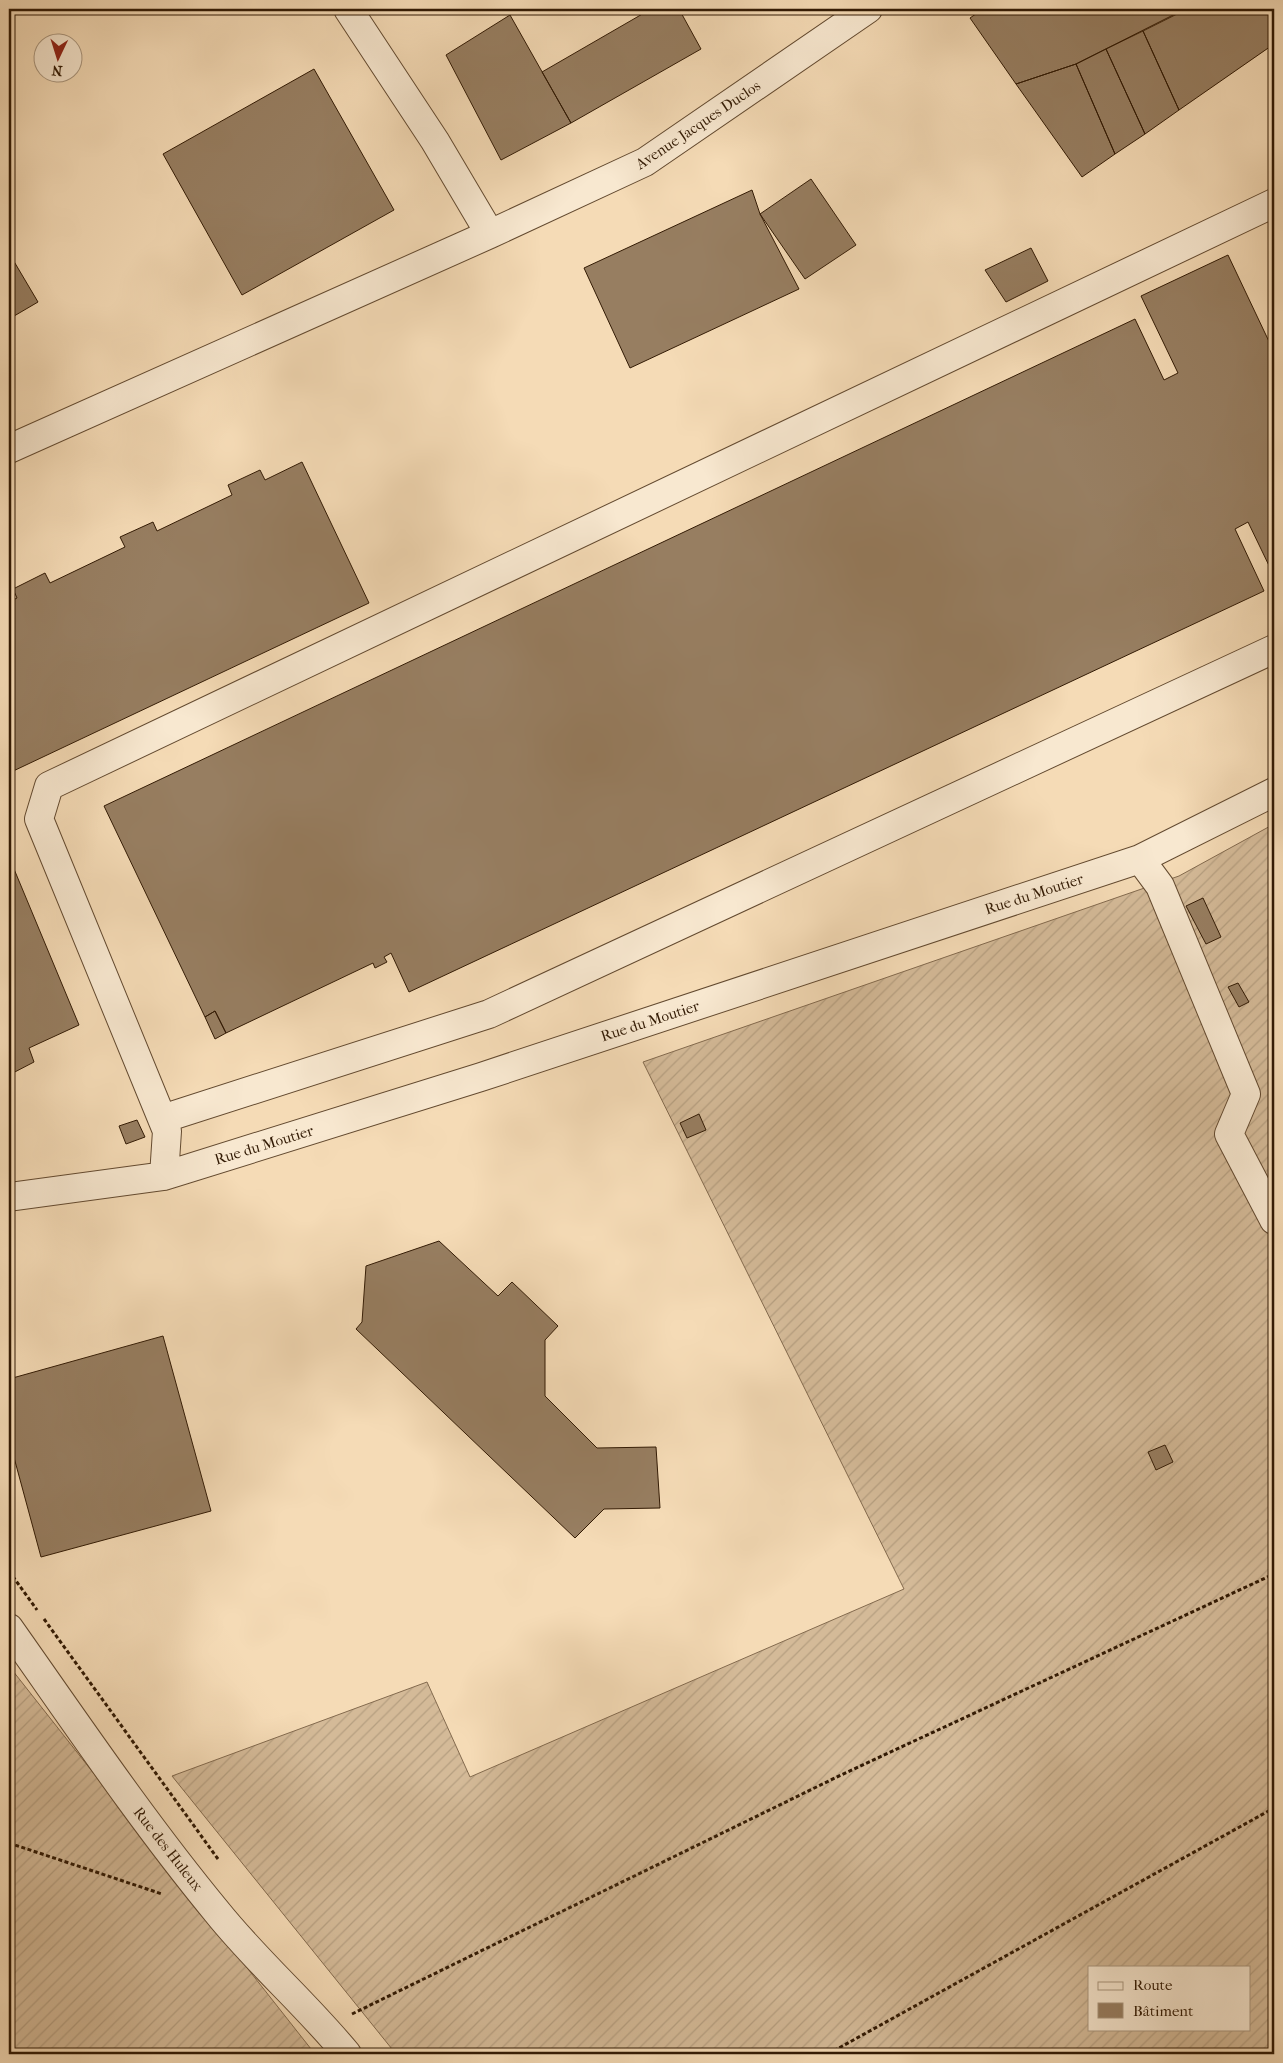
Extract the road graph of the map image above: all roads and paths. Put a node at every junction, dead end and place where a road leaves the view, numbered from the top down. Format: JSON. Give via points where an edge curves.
{"nodes":[{"id":1,"x":348,"y":9,"type":"edge"},
{"id":2,"x":868,"y":9,"type":"edge"},
{"id":3,"x":1273,"y":207,"type":"edge"},
{"id":4,"x":490,"y":234,"type":"junction"},
{"id":5,"x":9,"y":450,"type":"edge"},
{"id":6,"x":1274,"y":649,"type":"edge"},
{"id":7,"x":1274,"y":792,"type":"edge"},
{"id":8,"x":1140,"y":859,"type":"junction"},
{"id":9,"x":162,"y":1119,"type":"junction"},
{"id":10,"x":164,"y":1176,"type":"junction"},
{"id":11,"x":9,"y":1197,"type":"edge"},
{"id":12,"x":1274,"y":1220,"type":"edge"},
{"id":13,"x":9,"y":1571,"type":"edge"},
{"id":14,"x":1274,"y":1574,"type":"edge"},
{"id":15,"x":38,"y":1611,"type":"dead end"},
{"id":16,"x":43,"y":1619,"type":"dead end"},
{"id":17,"x":9,"y":1628,"type":"edge"},
{"id":18,"x":1274,"y":1808,"type":"edge"},
{"id":19,"x":9,"y":1843,"type":"edge"},
{"id":20,"x":222,"y":1866,"type":"dead end"},
{"id":21,"x":170,"y":1897,"type":"dead end"},
{"id":22,"x":325,"y":2028,"type":"junction"},
{"id":23,"x":347,"y":2054,"type":"edge"},
{"id":24,"x":828,"y":2054,"type":"edge"}],
"edges":[{"from":1,"to":4,"type":"street","via":[[436,141]]},
{"from":2,"to":4,"type":"street","name":"Avenue Jacques Duclos","via":[[645,162]]},
{"from":3,"to":9,"type":"street","via":[[49,786],[39,819]]},
{"from":4,"to":5,"type":"street","name":"Avenue Jacques Duclos"},
{"from":6,"to":9,"type":"street","via":[[489,1014]]},
{"from":7,"to":8,"type":"street","name":"Rue du Moutier"},
{"from":8,"to":10,"type":"street","name":"Rue du Moutier","via":[[481,1077]]},
{"from":8,"to":12,"type":"street","via":[[1160,886],[1246,1094],[1229,1134]]},
{"from":9,"to":10,"type":"street","via":[[167,1131]]},
{"from":10,"to":11,"type":"street","name":"Rue du Moutier"},
{"from":13,"to":15,"type":"path"},
{"from":14,"to":22,"type":"path","via":[[841,1775]]},
{"from":16,"to":20,"type":"path"},
{"from":17,"to":22,"type":"street","name":"Rue des Huleux","via":[[217,1913]]},
{"from":18,"to":24,"type":"path"},
{"from":19,"to":21,"type":"path"},
{"from":22,"to":23,"type":"street","name":"Rue des Huleux"}]}
